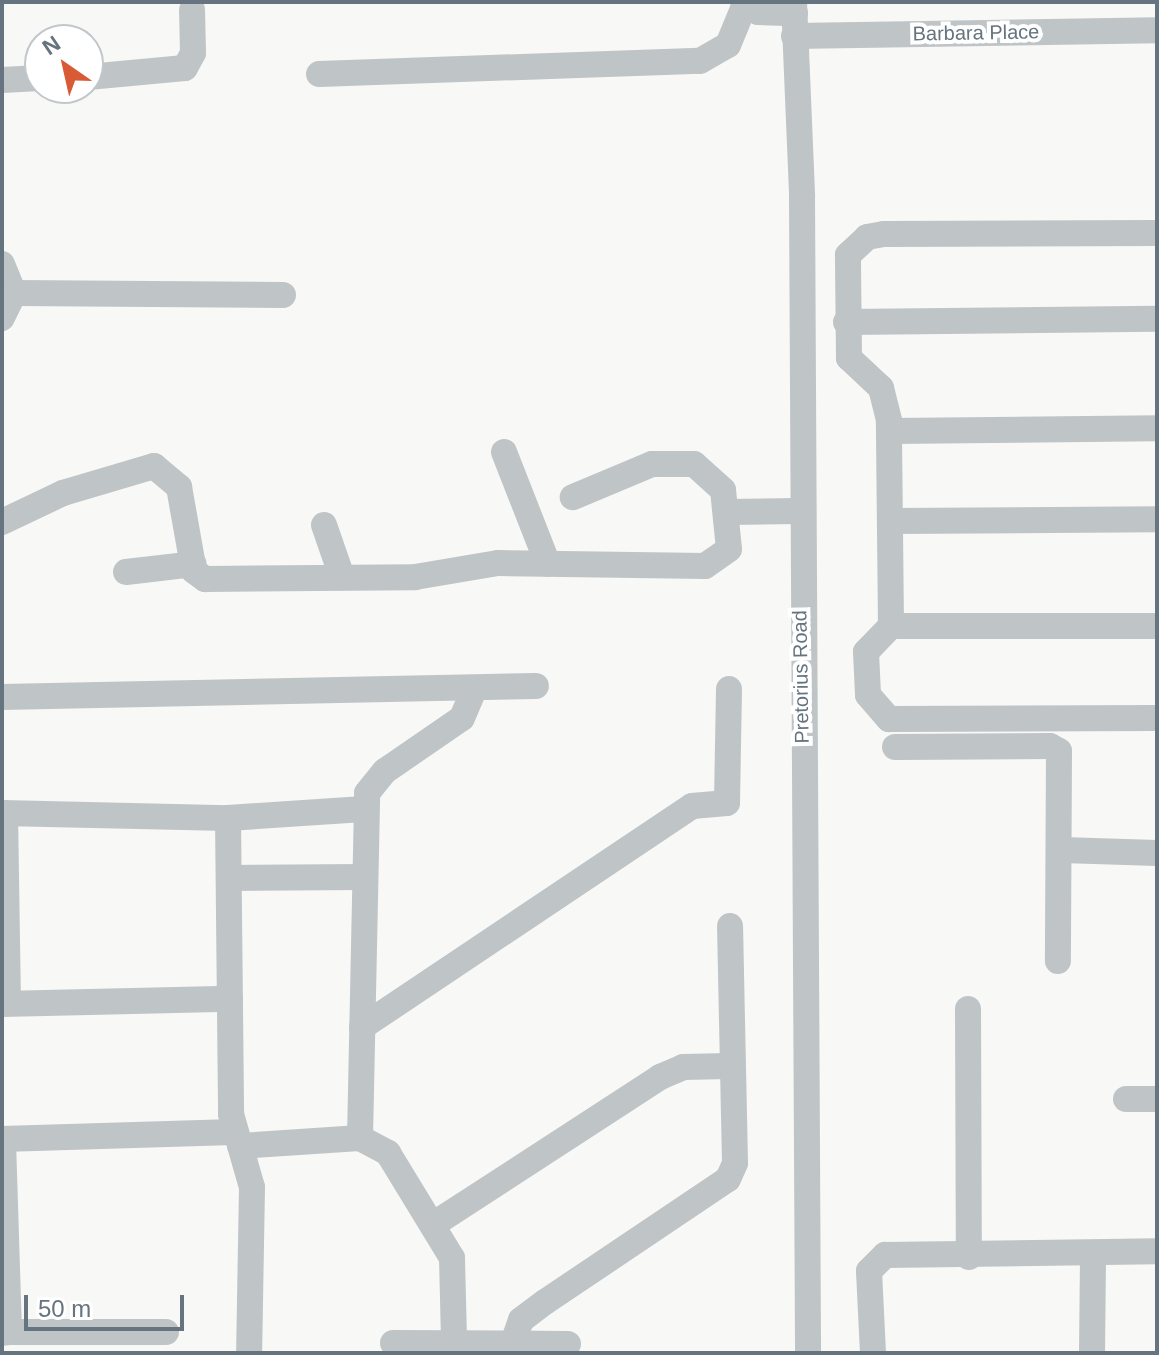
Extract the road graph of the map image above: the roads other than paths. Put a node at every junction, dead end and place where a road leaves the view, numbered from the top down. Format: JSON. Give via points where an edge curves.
{"nodes":[{"id":1,"x":744,"y":3,"type":"edge"},
{"id":2,"x":192,"y":10,"type":"dead end"},
{"id":3,"x":794,"y":17,"type":"edge"},
{"id":4,"x":1157,"y":30,"type":"edge"},
{"id":5,"x":319,"y":74,"type":"dead end"},
{"id":6,"x":104,"y":76,"type":"edge"},
{"id":7,"x":24,"y":79,"type":"edge"},
{"id":8,"x":2,"y":80,"type":"edge"},
{"id":9,"x":1157,"y":233,"type":"edge"},
{"id":10,"x":2,"y":264,"type":"edge"},
{"id":11,"x":14,"y":293,"type":"junction"},
{"id":12,"x":283,"y":295,"type":"dead end"},
{"id":13,"x":2,"y":318,"type":"edge"},
{"id":14,"x":1157,"y":319,"type":"edge"},
{"id":15,"x":846,"y":322,"type":"junction"},
{"id":16,"x":1157,"y":428,"type":"edge"},
{"id":17,"x":890,"y":431,"type":"junction"},
{"id":18,"x":504,"y":452,"type":"dead end"},
{"id":19,"x":573,"y":497,"type":"dead end"},
{"id":20,"x":799,"y":511,"type":"junction"},
{"id":21,"x":728,"y":512,"type":"junction"},
{"id":22,"x":1157,"y":519,"type":"edge"},
{"id":23,"x":893,"y":521,"type":"junction"},
{"id":24,"x":2,"y":522,"type":"edge"},
{"id":25,"x":324,"y":525,"type":"dead end"},
{"id":26,"x":194,"y":564,"type":"junction"},
{"id":27,"x":548,"y":564,"type":"junction"},
{"id":28,"x":126,"y":572,"type":"dead end"},
{"id":29,"x":342,"y":577,"type":"junction"},
{"id":30,"x":891,"y":626,"type":"junction"},
{"id":31,"x":1157,"y":626,"type":"edge"},
{"id":32,"x":536,"y":686,"type":"dead end"},
{"id":33,"x":729,"y":689,"type":"dead end"},
{"id":34,"x":474,"y":690,"type":"junction"},
{"id":35,"x":2,"y":697,"type":"edge"},
{"id":36,"x":1157,"y":718,"type":"edge"},
{"id":37,"x":895,"y":747,"type":"dead end"},
{"id":38,"x":364,"y":809,"type":"junction"},
{"id":39,"x":3,"y":813,"type":"edge"},
{"id":40,"x":228,"y":818,"type":"junction"},
{"id":41,"x":1062,"y":850,"type":"junction"},
{"id":42,"x":1157,"y":853,"type":"edge"},
{"id":43,"x":363,"y":877,"type":"junction"},
{"id":44,"x":229,"y":878,"type":"junction"},
{"id":45,"x":730,"y":926,"type":"dead end"},
{"id":46,"x":1058,"y":961,"type":"dead end"},
{"id":47,"x":230,"y":999,"type":"junction"},
{"id":48,"x":5,"y":1003,"type":"edge"},
{"id":49,"x":968,"y":1009,"type":"dead end"},
{"id":50,"x":362,"y":1027,"type":"junction"},
{"id":51,"x":729,"y":1066,"type":"junction"},
{"id":52,"x":1126,"y":1099,"type":"dead end"},
{"id":53,"x":1157,"y":1099,"type":"edge"},
{"id":54,"x":360,"y":1138,"type":"junction"},
{"id":55,"x":3,"y":1139,"type":"edge"},
{"id":56,"x":237,"y":1139,"type":"junction"},
{"id":57,"x":434,"y":1224,"type":"junction"},
{"id":58,"x":1157,"y":1251,"type":"edge"},
{"id":59,"x":1093,"y":1253,"type":"junction"},
{"id":60,"x":969,"y":1257,"type":"junction"},
{"id":61,"x":5,"y":1332,"type":"edge"},
{"id":62,"x":166,"y":1332,"type":"dead end"},
{"id":63,"x":454,"y":1341,"type":"junction"},
{"id":64,"x":393,"y":1343,"type":"dead end"},
{"id":65,"x":513,"y":1343,"type":"junction"},
{"id":66,"x":568,"y":1344,"type":"dead end"},
{"id":67,"x":249,"y":1353,"type":"edge"},
{"id":68,"x":808,"y":1353,"type":"edge"},
{"id":69,"x":873,"y":1353,"type":"edge"},
{"id":70,"x":1092,"y":1353,"type":"edge"}],
"edges":[{"from":1,"to":3,"type":"street","name":"Barbara Place","via":[[758,12]]},
{"from":1,"to":5,"type":"street","via":[[728,45],[700,61]]},
{"from":2,"to":6,"type":"street","via":[[193,53],[185,68]]},
{"from":3,"to":4,"type":"street","name":"Barbara Place"},
{"from":3,"to":20,"type":"street","name":"Pretorius Road","via":[[802,196]]},
{"from":7,"to":8,"type":"street"},
{"from":9,"to":15,"type":"street","via":[[874,235],[846,259]]},
{"from":10,"to":11,"type":"street"},
{"from":11,"to":12,"type":"street"},
{"from":11,"to":13,"type":"street"},
{"from":14,"to":15,"type":"street"},
{"from":15,"to":17,"type":"street","via":[[850,362],[881,388]]},
{"from":16,"to":17,"type":"street"},
{"from":17,"to":23,"type":"street"},
{"from":18,"to":27,"type":"street"},
{"from":19,"to":21,"type":"street","via":[[652,464],[679,461],[707,469],[723,490]]},
{"from":20,"to":21,"type":"street"},
{"from":20,"to":68,"type":"street","name":"Pretorius Road"},
{"from":21,"to":27,"type":"street","via":[[729,549],[713,565]]},
{"from":22,"to":23,"type":"street"},
{"from":23,"to":30,"type":"street"},
{"from":24,"to":26,"type":"street","via":[[63,493],[154,466],[168,472],[185,503]]},
{"from":25,"to":29,"type":"street"},
{"from":26,"to":28,"type":"street"},
{"from":26,"to":29,"type":"street","via":[[205,579]]},
{"from":27,"to":29,"type":"street"},
{"from":30,"to":31,"type":"street"},
{"from":30,"to":36,"type":"street","via":[[866,652],[868,695],[889,719]]},
{"from":32,"to":34,"type":"street"},
{"from":33,"to":50,"type":"street","via":[[727,803],[692,806]]},
{"from":34,"to":35,"type":"street"},
{"from":34,"to":38,"type":"street","via":[[462,718],[374,780]]},
{"from":37,"to":41,"type":"street","via":[[1056,749]]},
{"from":38,"to":40,"type":"street"},
{"from":38,"to":43,"type":"street"},
{"from":39,"to":40,"type":"street"},
{"from":39,"to":48,"type":"street"},
{"from":40,"to":44,"type":"street"},
{"from":41,"to":42,"type":"street"},
{"from":41,"to":46,"type":"street"},
{"from":43,"to":44,"type":"street"},
{"from":43,"to":50,"type":"street"},
{"from":44,"to":47,"type":"street"},
{"from":45,"to":51,"type":"street"},
{"from":47,"to":48,"type":"street"},
{"from":47,"to":56,"type":"street"},
{"from":49,"to":60,"type":"street"},
{"from":50,"to":54,"type":"street"},
{"from":51,"to":57,"type":"street","via":[[683,1067],[660,1077]]},
{"from":51,"to":65,"type":"street","via":[[735,1163],[728,1179],[521,1320]]},
{"from":52,"to":53,"type":"street"},
{"from":54,"to":56,"type":"street"},
{"from":54,"to":57,"type":"street","via":[[388,1153]]},
{"from":55,"to":56,"type":"street"},
{"from":55,"to":61,"type":"street"},
{"from":56,"to":67,"type":"street","via":[[252,1187]]},
{"from":57,"to":63,"type":"street","via":[[452,1258]]},
{"from":58,"to":59,"type":"street"},
{"from":59,"to":60,"type":"street"},
{"from":59,"to":70,"type":"street"},
{"from":60,"to":69,"type":"street","via":[[891,1254],[872,1263]]},
{"from":61,"to":62,"type":"street"},
{"from":63,"to":64,"type":"street"},
{"from":63,"to":65,"type":"street"},
{"from":65,"to":66,"type":"street"}]}
